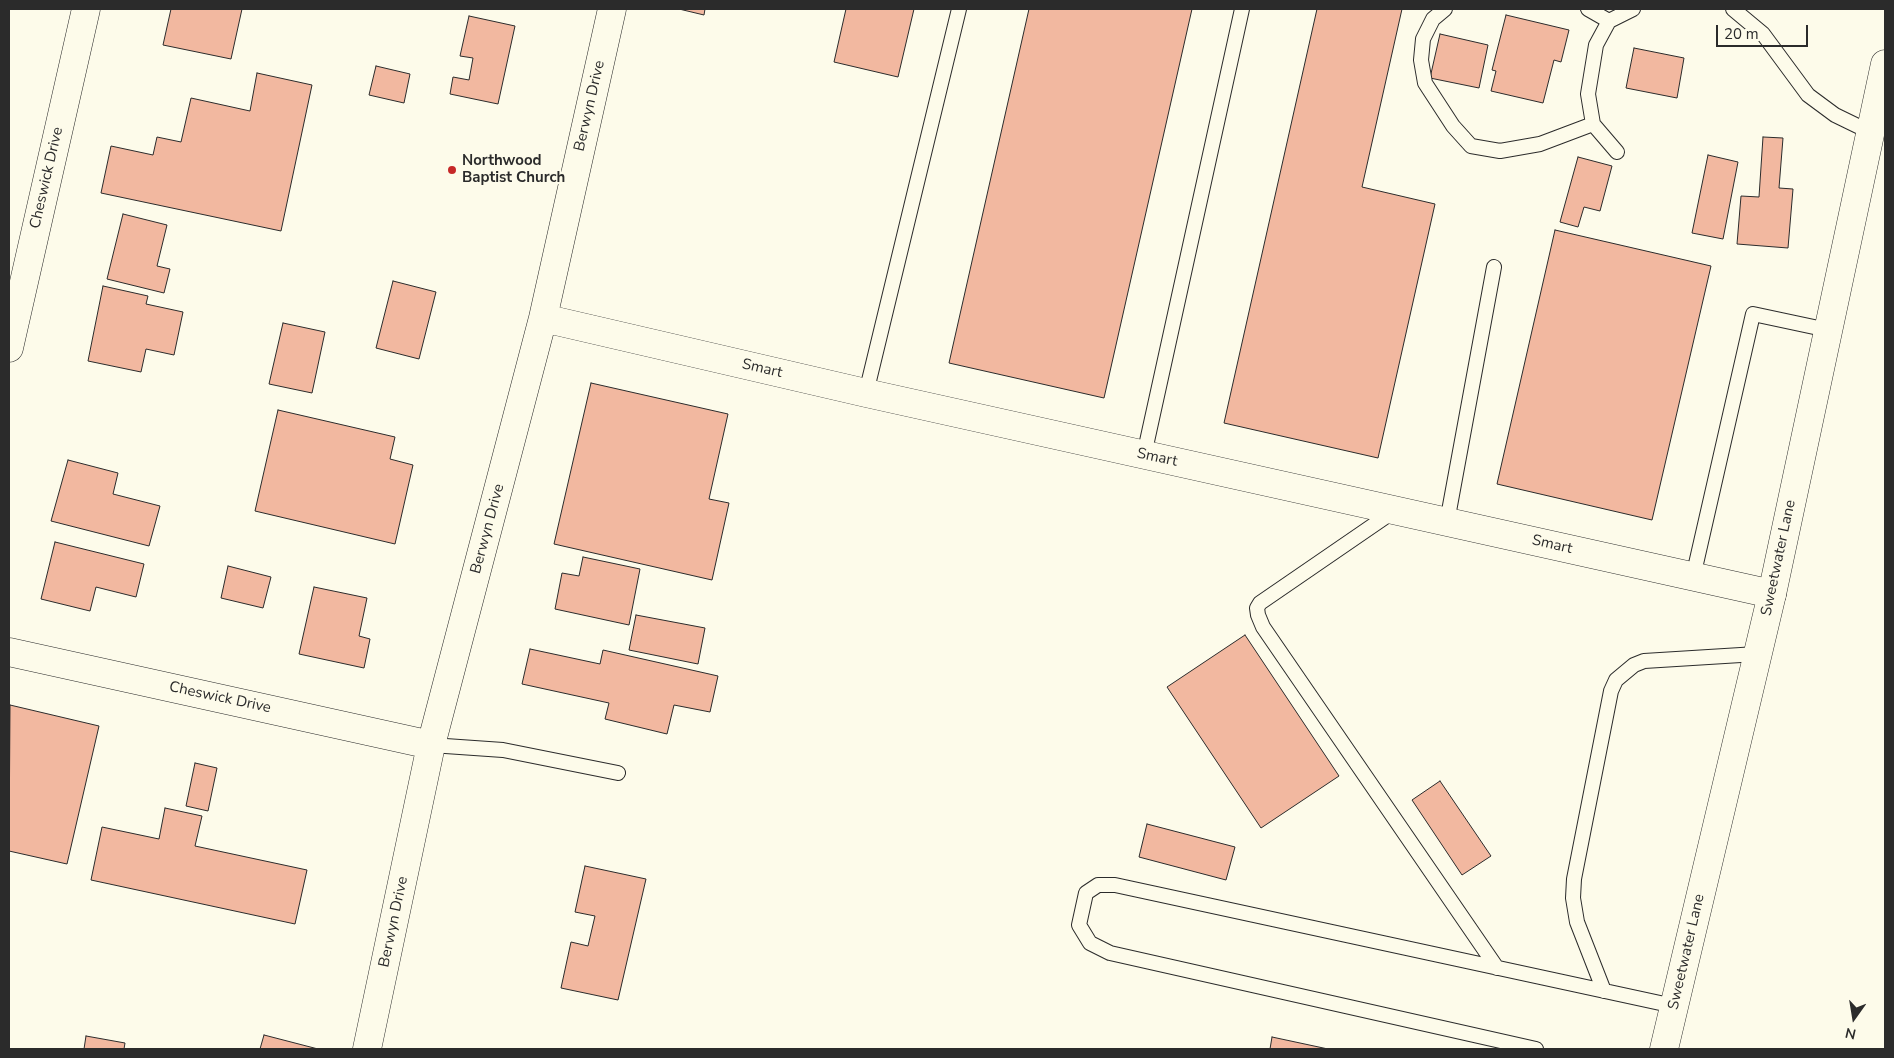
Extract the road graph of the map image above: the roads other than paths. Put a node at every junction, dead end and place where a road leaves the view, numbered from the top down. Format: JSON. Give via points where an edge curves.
{"nodes":[{"id":1,"x":86,"y":9,"type":"edge"},
{"id":2,"x":612,"y":9,"type":"edge"},
{"id":3,"x":959,"y":9,"type":"edge"},
{"id":4,"x":1242,"y":9,"type":"edge"},
{"id":5,"x":1446,"y":9,"type":"edge"},
{"id":6,"x":1588,"y":9,"type":"edge"},
{"id":7,"x":1632,"y":9,"type":"edge"},
{"id":8,"x":1734,"y":9,"type":"edge"},
{"id":9,"x":1609,"y":21,"type":"junction"},
{"id":10,"x":1885,"y":64,"type":"edge"},
{"id":11,"x":1593,"y":124,"type":"junction"},
{"id":12,"x":1870,"y":132,"type":"junction"},
{"id":13,"x":1617,"y":152,"type":"dead end"},
{"id":14,"x":1494,"y":267,"type":"dead end"},
{"id":15,"x":543,"y":318,"type":"junction"},
{"id":16,"x":1828,"y":330,"type":"junction"},
{"id":17,"x":9,"y":348,"type":"edge"},
{"id":18,"x":866,"y":393,"type":"junction"},
{"id":19,"x":1144,"y":455,"type":"junction"},
{"id":20,"x":1394,"y":510,"type":"junction"},
{"id":21,"x":1447,"y":522,"type":"junction"},
{"id":22,"x":1693,"y":576,"type":"junction"},
{"id":23,"x":1772,"y":594,"type":"junction"},
{"id":24,"x":9,"y":652,"type":"edge"},
{"id":25,"x":1757,"y":654,"type":"junction"},
{"id":26,"x":431,"y":745,"type":"junction"},
{"id":27,"x":618,"y":774,"type":"dead end"},
{"id":28,"x":1497,"y":968,"type":"junction"},
{"id":29,"x":1604,"y":992,"type":"junction"},
{"id":30,"x":1674,"y":1006,"type":"junction"},
{"id":31,"x":367,"y":1049,"type":"edge"},
{"id":32,"x":1536,"y":1049,"type":"edge"},
{"id":33,"x":1664,"y":1049,"type":"edge"}],
"edges":[{"from":1,"to":17,"type":"street","name":"Cheswick Drive"},
{"from":2,"to":15,"type":"street","name":"Berwyn Drive"},
{"from":3,"to":18,"type":"lane"},
{"from":4,"to":19,"type":"lane"},
{"from":5,"to":11,"type":"lane","via":[[1433,19],[1423,38],[1421,60],[1425,83],[1453,126],[1471,146],[1500,151],[1540,144]]},
{"from":6,"to":9,"type":"lane"},
{"from":7,"to":9,"type":"lane"},
{"from":8,"to":12,"type":"lane","via":[[1763,34],[1808,95],[1835,115]]},
{"from":9,"to":11,"type":"lane","via":[[1596,45],[1588,94]]},
{"from":10,"to":12,"type":"street","name":"Sweetwater Lane"},
{"from":11,"to":13,"type":"lane"},
{"from":12,"to":16,"type":"street","name":"Sweetwater Lane"},
{"from":14,"to":21,"type":"lane"},
{"from":15,"to":18,"type":"street","name":"Smart"},
{"from":15,"to":26,"type":"street","name":"Berwyn Drive"},
{"from":16,"to":22,"type":"lane","via":[[1753,314]]},
{"from":16,"to":23,"type":"street","name":"Sweetwater Lane"},
{"from":18,"to":19,"type":"street","name":"Smart"},
{"from":19,"to":20,"type":"street","name":"Smart"},
{"from":20,"to":21,"type":"street","name":"Smart"},
{"from":20,"to":28,"type":"lane","via":[[1260,603],[1258,615],[1263,627]]},
{"from":21,"to":22,"type":"street","name":"Smart"},
{"from":22,"to":23,"type":"street","name":"Smart"},
{"from":23,"to":25,"type":"street","name":"Sweetwater Lane"},
{"from":24,"to":26,"type":"street","name":"Cheswick Drive"},
{"from":25,"to":29,"type":"lane","via":[[1644,661],[1616,680],[1611,691],[1573,898],[1576,922]]},
{"from":25,"to":30,"type":"street","name":"Sweetwater Lane"},
{"from":26,"to":27,"type":"lane","via":[[503,750]]},
{"from":26,"to":31,"type":"street","name":"Berwyn Drive"},
{"from":28,"to":29,"type":"lane"},
{"from":28,"to":32,"type":"lane","via":[[1115,886],[1098,885],[1086,893],[1080,925],[1090,943],[1110,954]]},
{"from":29,"to":30,"type":"lane"},
{"from":30,"to":33,"type":"street","name":"Sweetwater Lane"}]}
